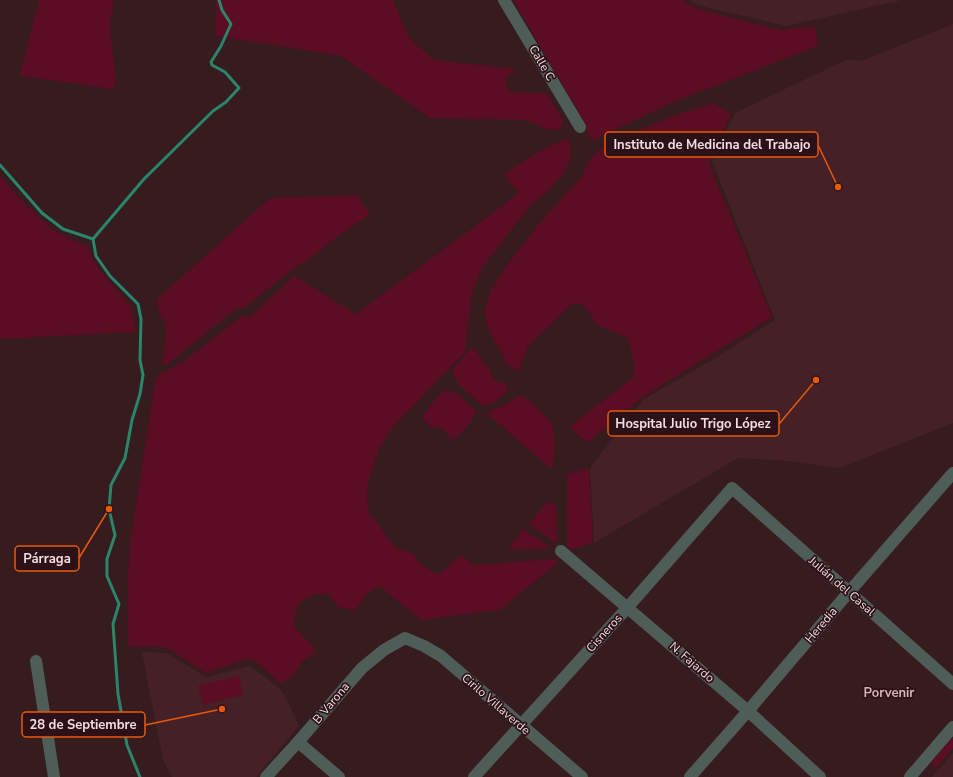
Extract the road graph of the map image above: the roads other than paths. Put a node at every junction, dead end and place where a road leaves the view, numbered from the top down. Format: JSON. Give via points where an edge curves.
{"nodes":[{"id":1,"x":504,"y":0,"type":"edge"},
{"id":2,"x":580,"y":127,"type":"dead end"},
{"id":3,"x":953,"y":473,"type":"edge"},
{"id":4,"x":732,"y":488,"type":"joint"},
{"id":5,"x":561,"y":551,"type":"dead end"},
{"id":6,"x":849,"y":592,"type":"junction"},
{"id":7,"x":628,"y":607,"type":"junction"},
{"id":8,"x":405,"y":638,"type":"joint"},
{"id":9,"x":36,"y":662,"type":"dead end"},
{"id":10,"x":953,"y":684,"type":"edge"},
{"id":11,"x":748,"y":711,"type":"junction"},
{"id":12,"x":521,"y":725,"type":"junction"},
{"id":13,"x":953,"y":727,"type":"edge"},
{"id":14,"x":298,"y":742,"type":"junction"},
{"id":15,"x":54,"y":777,"type":"edge"},
{"id":16,"x":266,"y":777,"type":"edge"},
{"id":17,"x":339,"y":777,"type":"edge"},
{"id":18,"x":474,"y":777,"type":"edge"},
{"id":19,"x":582,"y":777,"type":"edge"},
{"id":20,"x":690,"y":777,"type":"edge"},
{"id":21,"x":820,"y":777,"type":"edge"},
{"id":22,"x":910,"y":777,"type":"edge"}],
"edges":[{"from":1,"to":2,"type":"street","name":"Calle C"},
{"from":3,"to":6,"type":"street","name":"Heredia"},
{"from":4,"to":6,"type":"street","name":"Julián del Casal"},
{"from":4,"to":7,"type":"street","name":"Cisneros"},
{"from":5,"to":7,"type":"street","name":"N. Fajardo"},
{"from":6,"to":10,"type":"street","name":"Julián del Casal"},
{"from":6,"to":11,"type":"street","name":"Heredia"},
{"from":7,"to":11,"type":"street","name":"N. Fajardo"},
{"from":7,"to":12,"type":"street","name":"Cisneros"},
{"from":8,"to":12,"type":"street","name":"Cirilo Villaverde","via":[[441,656]]},
{"from":8,"to":14,"type":"street","name":"B Varona","via":[[384,650],[362,668]]},
{"from":9,"to":15,"type":"street"},
{"from":11,"to":20,"type":"street","name":"Heredia"},
{"from":11,"to":21,"type":"street","name":"N. Fajardo"},
{"from":12,"to":18,"type":"street","name":"Cisneros"},
{"from":12,"to":19,"type":"street","name":"Cirilo Villaverde"},
{"from":13,"to":22,"type":"street"},
{"from":14,"to":16,"type":"street","name":"B Varona"},
{"from":14,"to":17,"type":"street"}]}
